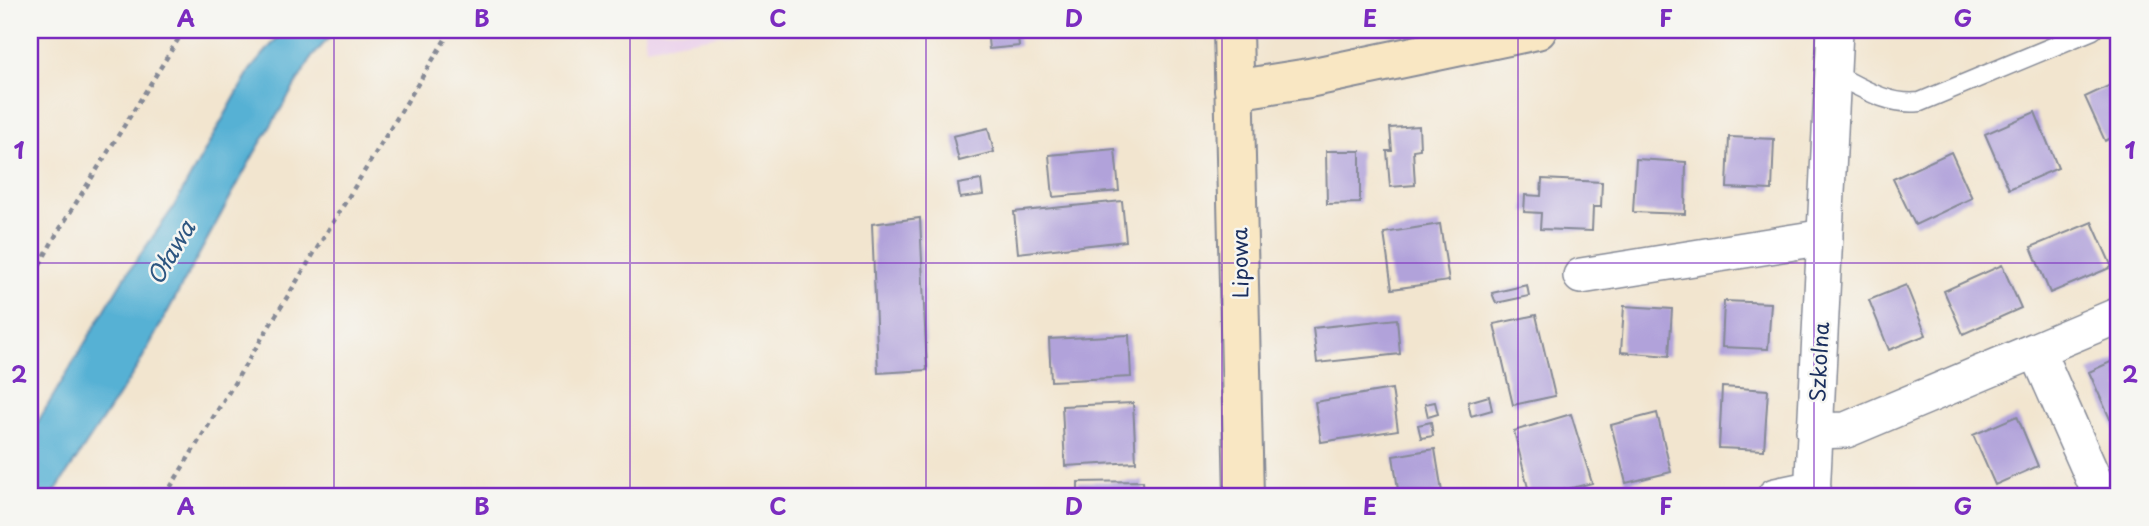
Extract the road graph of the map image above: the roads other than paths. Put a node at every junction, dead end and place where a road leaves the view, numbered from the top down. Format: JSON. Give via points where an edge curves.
{"nodes":[{"id":1,"x":1233,"y":30,"type":"edge"},
{"id":2,"x":1537,"y":30,"type":"edge"},
{"id":3,"x":1835,"y":30,"type":"edge"},
{"id":4,"x":2094,"y":30,"type":"edge"},
{"id":5,"x":1832,"y":73,"type":"junction"},
{"id":6,"x":1234,"y":90,"type":"junction"},
{"id":7,"x":1825,"y":237,"type":"junction"},
{"id":8,"x":1581,"y":276,"type":"dead end"},
{"id":9,"x":2119,"y":315,"type":"edge"},
{"id":10,"x":2037,"y":351,"type":"junction"},
{"id":11,"x":1814,"y":431,"type":"junction"},
{"id":12,"x":1813,"y":492,"type":"edge"},
{"id":13,"x":1244,"y":496,"type":"edge"},
{"id":14,"x":1774,"y":496,"type":"edge"},
{"id":15,"x":2101,"y":496,"type":"edge"}],
"edges":[{"from":1,"to":6,"type":"street","name":"Lipowa"},
{"from":2,"to":6,"type":"street"},
{"from":3,"to":5,"type":"street","name":"Szkolna"},
{"from":4,"to":5,"type":"lane","via":[[1920,102],[1904,104],[1879,97]]},
{"from":5,"to":7,"type":"street","name":"Szkolna"},
{"from":6,"to":13,"type":"street","name":"Lipowa"},
{"from":7,"to":8,"type":"street"},
{"from":7,"to":11,"type":"street","name":"Szkolna"},
{"from":9,"to":10,"type":"street"},
{"from":10,"to":11,"type":"street","via":[[1846,430]]},
{"from":10,"to":15,"type":"street"},
{"from":11,"to":12,"type":"street","name":"Szkolna"},
{"from":12,"to":14,"type":"street","name":"Szkolna"}]}
